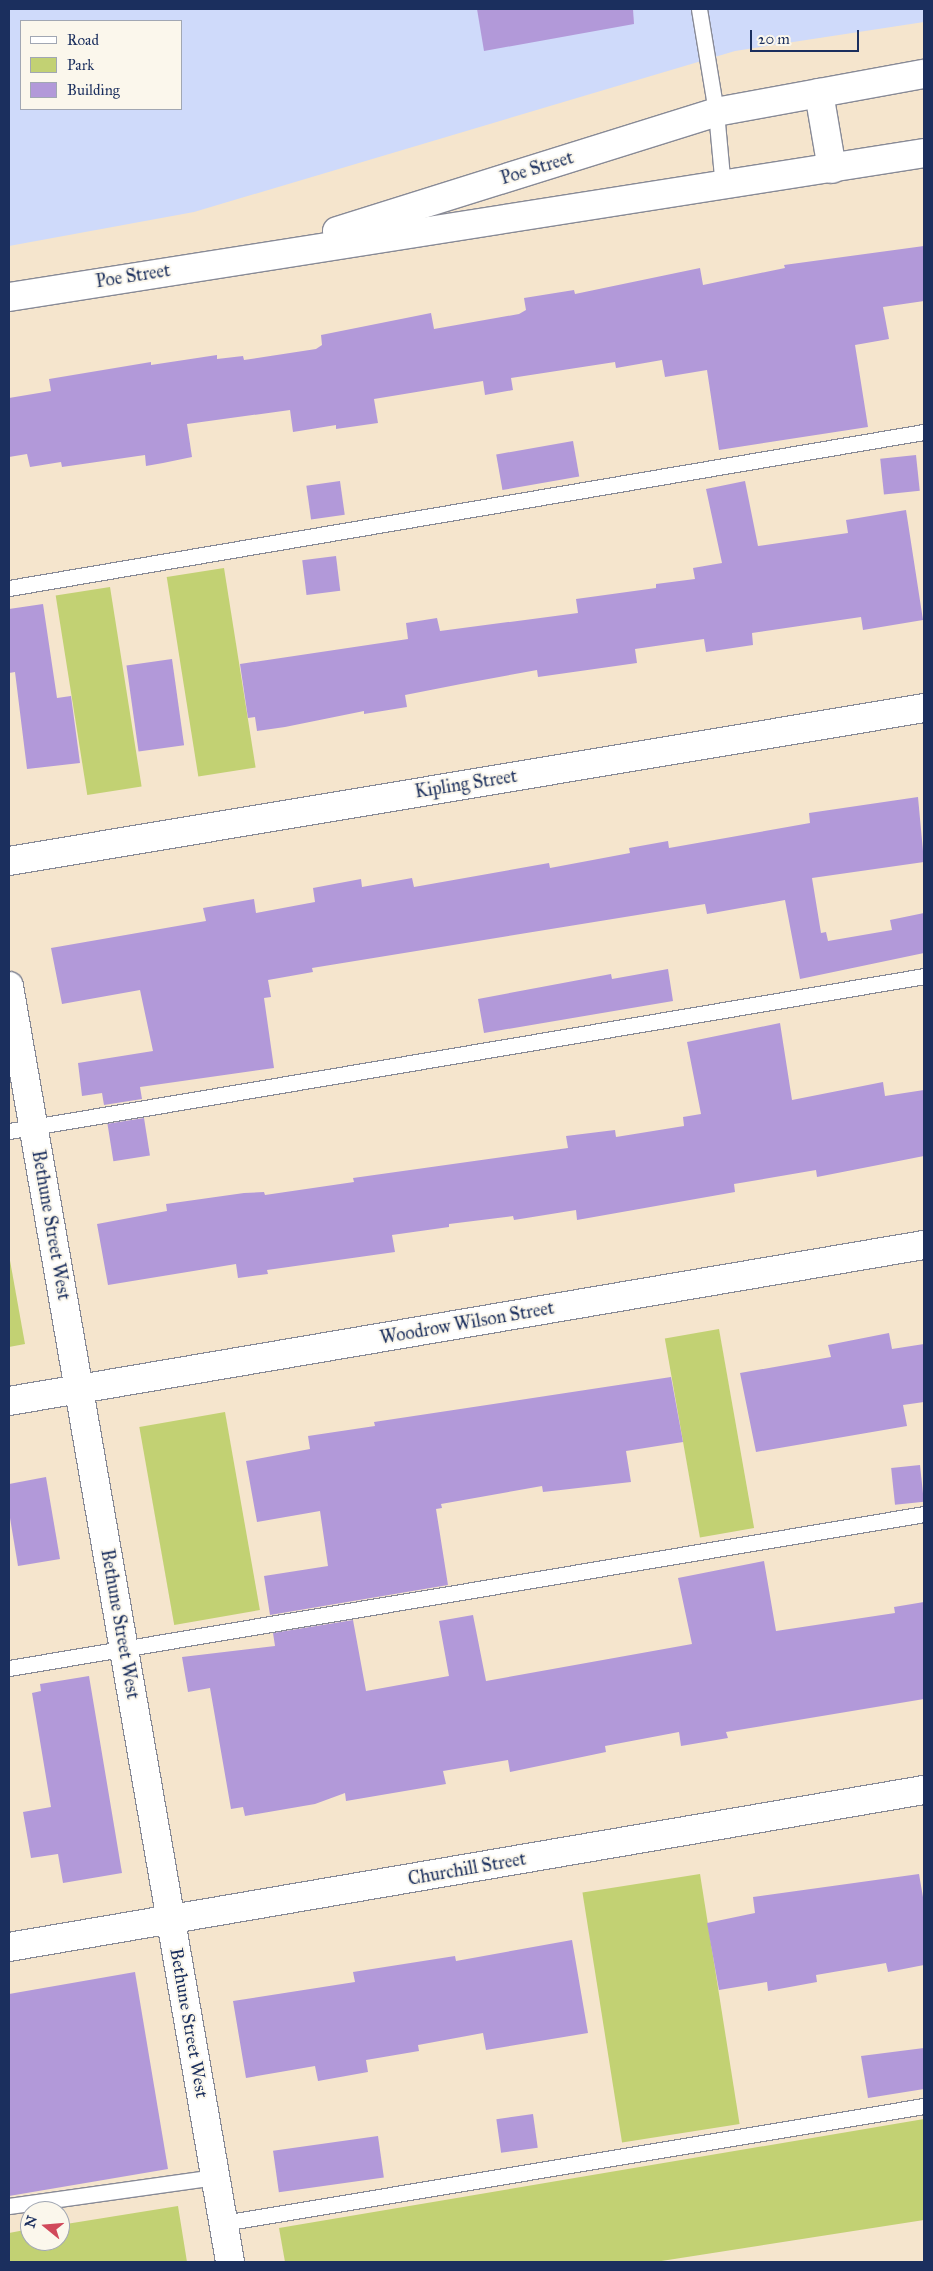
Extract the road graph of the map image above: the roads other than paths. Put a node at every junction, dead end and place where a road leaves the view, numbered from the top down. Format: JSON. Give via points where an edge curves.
{"nodes":[{"id":1,"x":699,"y":9,"type":"edge"},
{"id":2,"x":924,"y":74,"type":"edge"},
{"id":3,"x":820,"y":93,"type":"junction"},
{"id":4,"x":716,"y":112,"type":"junction"},
{"id":5,"x":924,"y":154,"type":"edge"},
{"id":6,"x":832,"y":169,"type":"junction"},
{"id":7,"x":723,"y":187,"type":"junction"},
{"id":8,"x":257,"y":256,"type":"junction"},
{"id":9,"x":9,"y":297,"type":"edge"},
{"id":10,"x":924,"y":432,"type":"edge"},
{"id":11,"x":9,"y":588,"type":"edge"},
{"id":12,"x":924,"y":708,"type":"edge"},
{"id":13,"x":9,"y":861,"type":"edge"},
{"id":14,"x":924,"y":976,"type":"edge"},
{"id":15,"x":9,"y":986,"type":"edge"},
{"id":16,"x":21,"y":1129,"type":"edge"},
{"id":17,"x":924,"y":1245,"type":"edge"},
{"id":18,"x":81,"y":1389,"type":"junction"},
{"id":19,"x":9,"y":1400,"type":"edge"},
{"id":20,"x":924,"y":1514,"type":"edge"},
{"id":21,"x":124,"y":1650,"type":"junction"},
{"id":22,"x":9,"y":1668,"type":"edge"},
{"id":23,"x":924,"y":1790,"type":"edge"},
{"id":24,"x":171,"y":1920,"type":"junction"},
{"id":25,"x":9,"y":1947,"type":"edge"},
{"id":26,"x":924,"y":2106,"type":"edge"},
{"id":27,"x":215,"y":2177,"type":"junction"},
{"id":28,"x":9,"y":2206,"type":"edge"},
{"id":29,"x":223,"y":2223,"type":"junction"},
{"id":30,"x":230,"y":2262,"type":"edge"}],
"edges":[{"from":1,"to":4,"type":"lane"},
{"from":2,"to":3,"type":"street","name":"Poe Street"},
{"from":3,"to":4,"type":"street","name":"Poe Street"},
{"from":3,"to":6,"type":"street"},
{"from":4,"to":7,"type":"lane"},
{"from":4,"to":8,"type":"street","name":"Poe Street"},
{"from":5,"to":6,"type":"street","name":"Poe Street"},
{"from":6,"to":7,"type":"street","name":"Poe Street"},
{"from":7,"to":8,"type":"street","name":"Poe Street"},
{"from":8,"to":9,"type":"street","name":"Poe Street"},
{"from":10,"to":11,"type":"lane"},
{"from":12,"to":13,"type":"street","name":"Kipling Street"},
{"from":14,"to":16,"type":"lane"},
{"from":15,"to":16,"type":"street","name":"Bethune Street West"},
{"from":16,"to":18,"type":"street","name":"Bethune Street West"},
{"from":17,"to":18,"type":"street","name":"Woodrow Wilson Street"},
{"from":18,"to":19,"type":"street","name":"Woodrow Wilson Street"},
{"from":18,"to":21,"type":"street","name":"Bethune Street West"},
{"from":20,"to":21,"type":"lane"},
{"from":21,"to":22,"type":"lane"},
{"from":21,"to":24,"type":"street","name":"Bethune Street West"},
{"from":23,"to":24,"type":"street","name":"Churchill Street"},
{"from":24,"to":25,"type":"street","name":"Churchill Street"},
{"from":24,"to":27,"type":"street","name":"Bethune Street West"},
{"from":26,"to":29,"type":"lane"},
{"from":27,"to":28,"type":"lane"},
{"from":27,"to":29,"type":"street","name":"Bethune Street West"},
{"from":29,"to":30,"type":"street","name":"Bethune Street West"}]}
